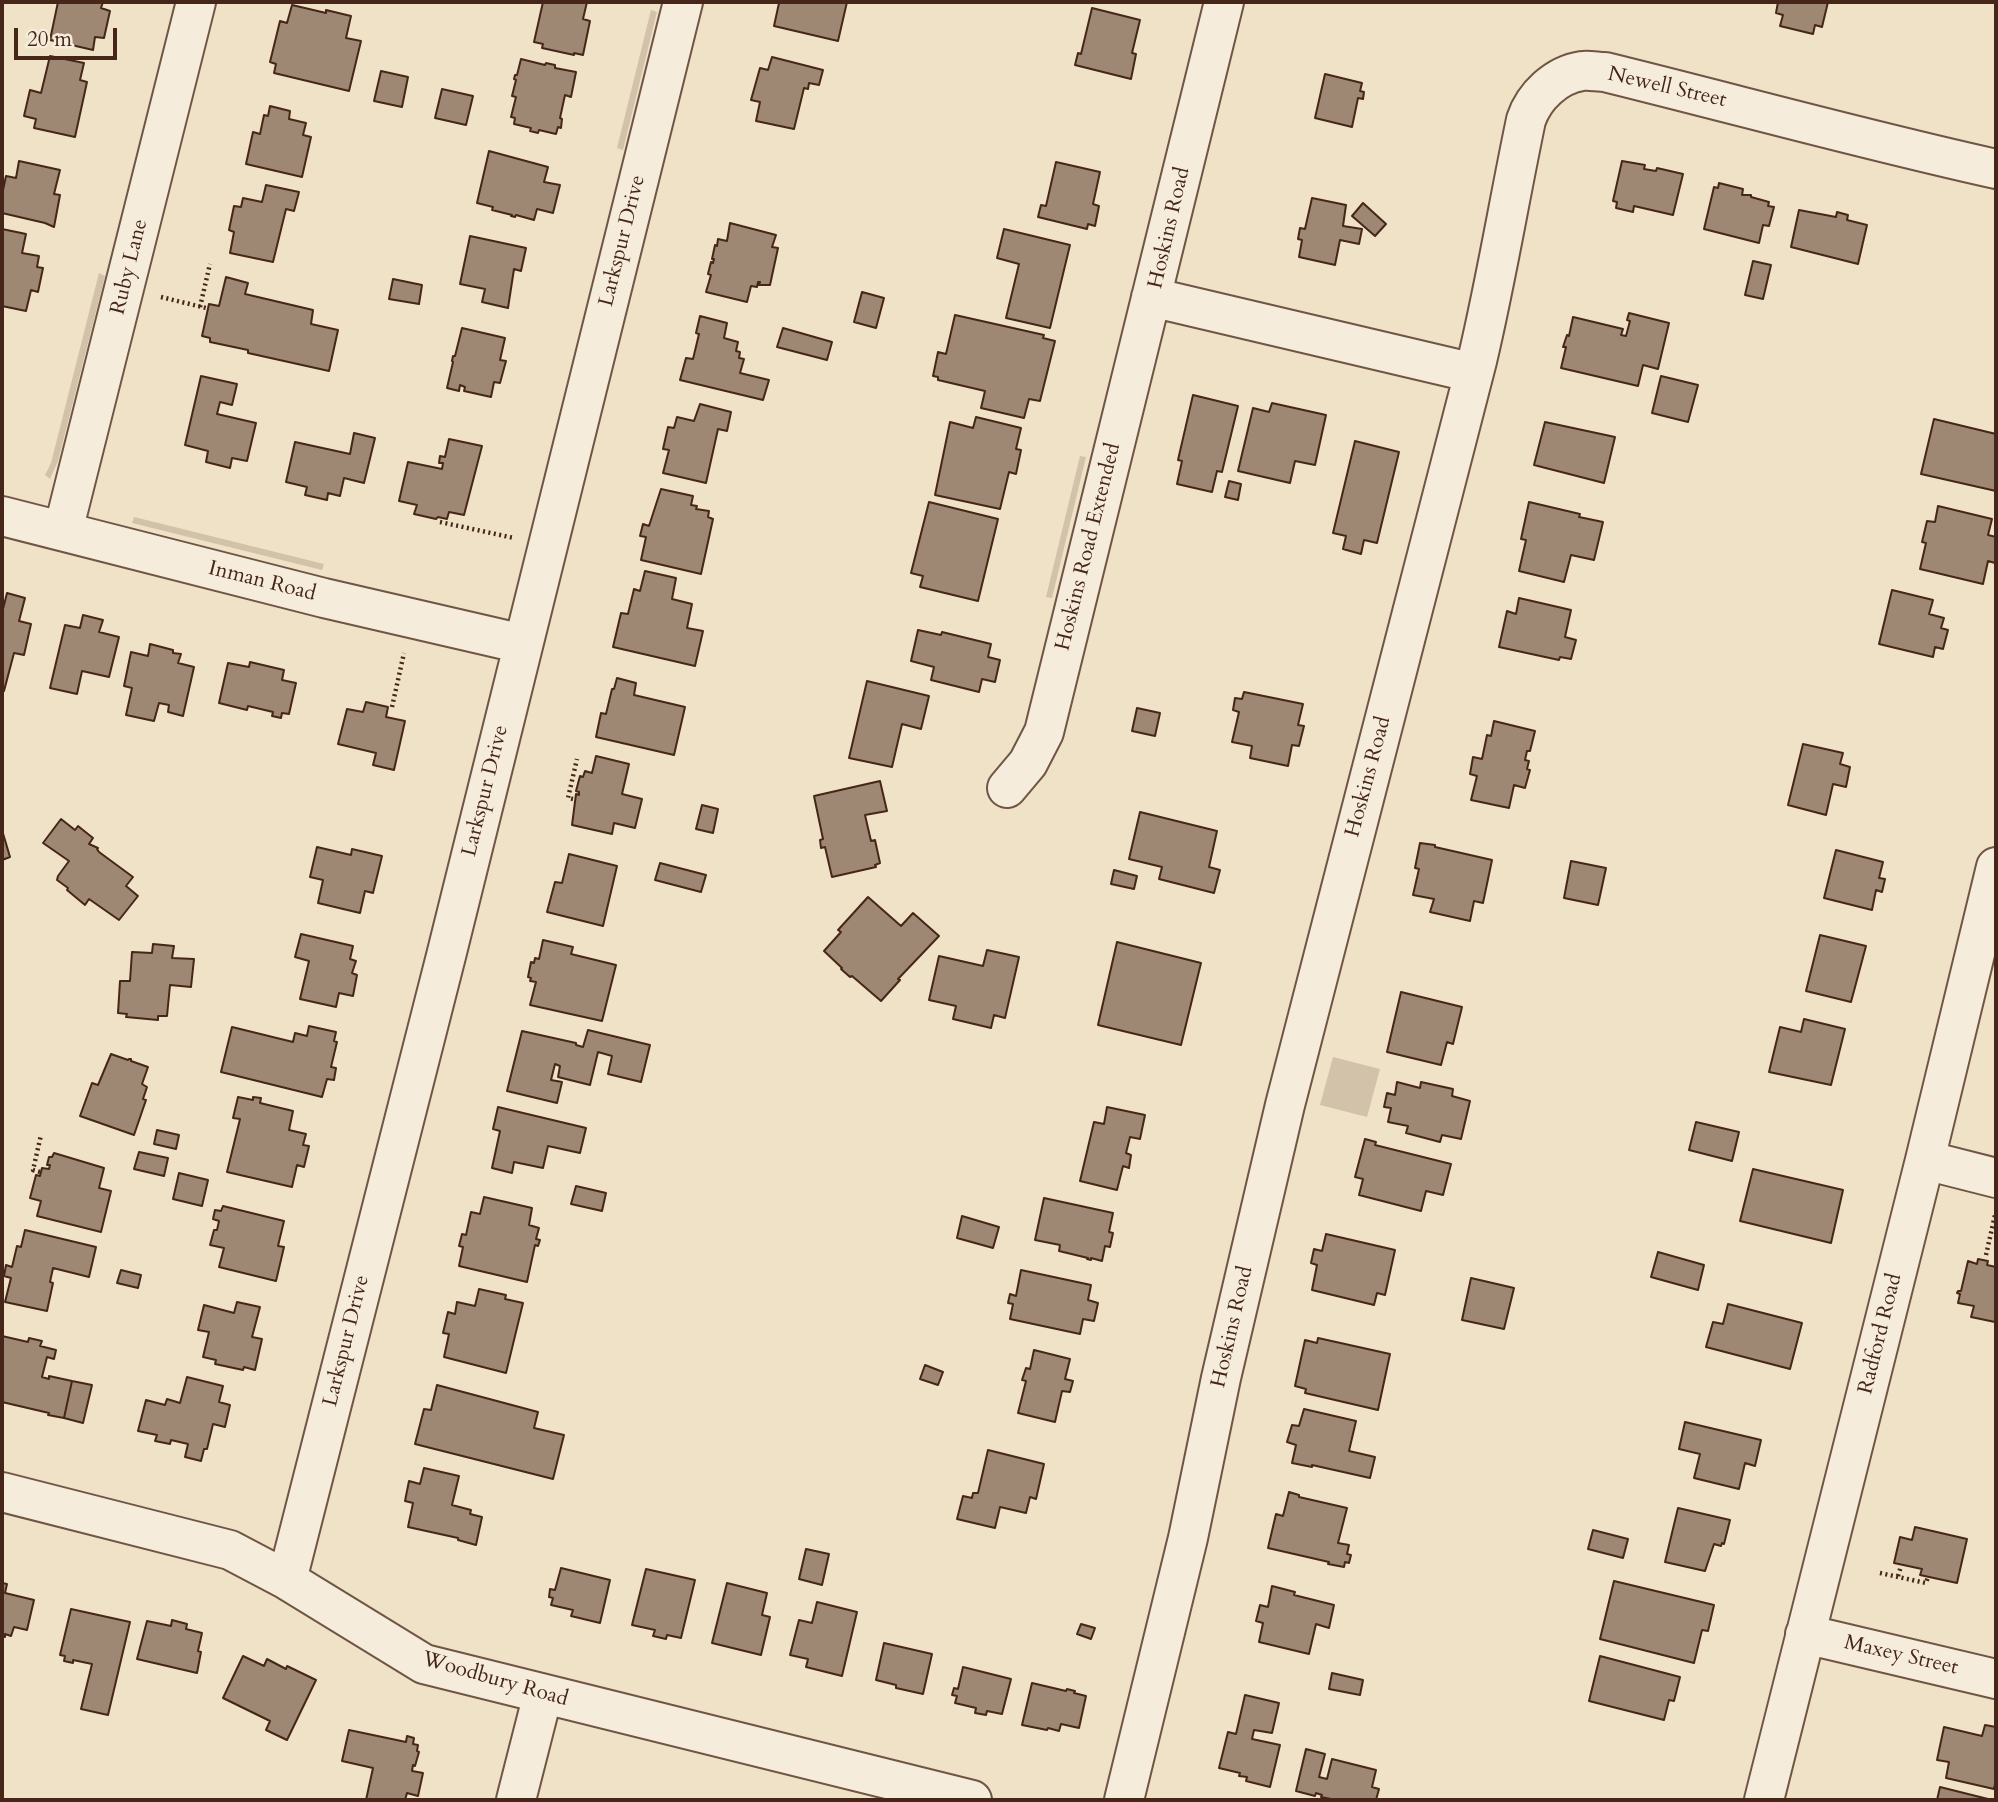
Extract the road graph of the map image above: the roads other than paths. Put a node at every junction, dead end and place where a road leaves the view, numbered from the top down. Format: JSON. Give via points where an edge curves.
{"nodes":[{"id":1,"x":196,"y":2,"type":"edge"},
{"id":2,"x":683,"y":2,"type":"edge"},
{"id":3,"x":1224,"y":2,"type":"edge"},
{"id":4,"x":1996,"y":169,"type":"edge"},
{"id":5,"x":1152,"y":297,"type":"junction"},
{"id":6,"x":1474,"y":373,"type":"junction"},
{"id":7,"x":2,"y":516,"type":"edge"},
{"id":8,"x":63,"y":531,"type":"junction"},
{"id":9,"x":523,"y":644,"type":"junction"},
{"id":10,"x":1007,"y":788,"type":"dead end"},
{"id":11,"x":1996,"y":867,"type":"edge"},
{"id":12,"x":1925,"y":1160,"type":"junction"},
{"id":13,"x":1996,"y":1196,"type":"edge"},
{"id":14,"x":2,"y":1492,"type":"edge"},
{"id":15,"x":287,"y":1580,"type":"junction"},
{"id":16,"x":1805,"y":1634,"type":"junction"},
{"id":17,"x":1996,"y":1679,"type":"edge"},
{"id":18,"x":542,"y":1694,"type":"junction"},
{"id":19,"x":516,"y":1800,"type":"edge"},
{"id":20,"x":972,"y":1800,"type":"edge"},
{"id":21,"x":1124,"y":1800,"type":"edge"},
{"id":22,"x":1764,"y":1800,"type":"edge"}],
"edges":[{"from":1,"to":8,"type":"street","name":"Ruby Lane"},
{"from":2,"to":9,"type":"street","name":"Larkspur Drive"},
{"from":3,"to":5,"type":"street","name":"Hoskins Road"},
{"from":4,"to":6,"type":"street","name":"Newell Street","via":[[1605,72],[1567,75],[1530,106]]},
{"from":5,"to":6,"type":"street","name":"Hoskins Road"},
{"from":5,"to":10,"type":"street","name":"Hoskins Road Extended","via":[[1044,732],[1028,764]]},
{"from":6,"to":21,"type":"street","name":"Hoskins Road","via":[[1285,1105]]},
{"from":7,"to":8,"type":"street","name":"Inman Road"},
{"from":8,"to":9,"type":"street","name":"Inman Road"},
{"from":9,"to":15,"type":"street","name":"Larkspur Drive"},
{"from":11,"to":12,"type":"street","name":"Radford Road"},
{"from":12,"to":13,"type":"street"},
{"from":12,"to":16,"type":"street","name":"Radford Road"},
{"from":14,"to":15,"type":"street","name":"Woodbury Road","via":[[230,1550]]},
{"from":15,"to":18,"type":"street","name":"Woodbury Road","via":[[424,1664]]},
{"from":16,"to":17,"type":"street","name":"Maxey Street"},
{"from":16,"to":22,"type":"street","name":"Radford Road"},
{"from":18,"to":19,"type":"street"},
{"from":18,"to":20,"type":"street","name":"Woodbury Road"}]}
